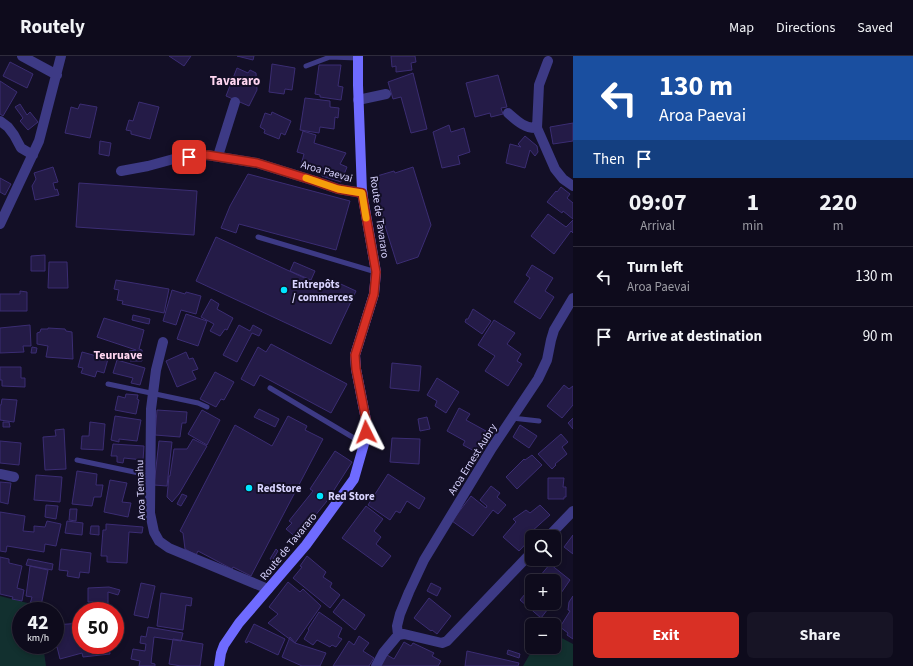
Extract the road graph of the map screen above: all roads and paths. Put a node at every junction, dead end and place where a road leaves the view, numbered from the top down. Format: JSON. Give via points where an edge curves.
{"nodes":[{"id":1,"x":22,"y":56,"type":"edge"},
{"id":2,"x":61,"y":56,"type":"edge"},
{"id":3,"x":358,"y":57,"type":"edge"},
{"id":4,"x":548,"y":61,"type":"dead end"},
{"id":5,"x":306,"y":66,"type":"dead end"},
{"id":6,"x":57,"y":75,"type":"junction"},
{"id":7,"x":386,"y":94,"type":"dead end"},
{"id":8,"x":358,"y":100,"type":"junction"},
{"id":9,"x":235,"y":102,"type":"dead end"},
{"id":10,"x":508,"y":113,"type":"dead end"},
{"id":11,"x":0,"y":121,"type":"edge"},
{"id":12,"x":537,"y":128,"type":"junction"},
{"id":13,"x":33,"y":155,"type":"junction"},
{"id":14,"x":218,"y":156,"type":"junction"},
{"id":15,"x":121,"y":171,"type":"dead end"},
{"id":16,"x":573,"y":186,"type":"edge"},
{"id":17,"x":362,"y":193,"type":"junction"},
{"id":18,"x":0,"y":224,"type":"edge"},
{"id":19,"x":258,"y":237,"type":"dead end"},
{"id":20,"x":376,"y":272,"type":"junction"},
{"id":21,"x":573,"y":298,"type":"edge"},
{"id":22,"x":163,"y":342,"type":"dead end"},
{"id":23,"x":108,"y":384,"type":"dead end"},
{"id":24,"x":270,"y":388,"type":"dead end"},
{"id":25,"x":153,"y":394,"type":"junction"},
{"id":26,"x":207,"y":407,"type":"dead end"},
{"id":27,"x":512,"y":418,"type":"junction"},
{"id":28,"x":539,"y":421,"type":"dead end"},
{"id":29,"x":364,"y":444,"type":"junction"},
{"id":30,"x":77,"y":460,"type":"dead end"},
{"id":31,"x":0,"y":474,"type":"edge"},
{"id":32,"x":14,"y":477,"type":"dead end"},
{"id":33,"x":150,"y":477,"type":"junction"},
{"id":34,"x":573,"y":511,"type":"edge"},
{"id":35,"x":555,"y":530,"type":"edge"},
{"id":36,"x":525,"y":559,"type":"edge"},
{"id":37,"x":268,"y":589,"type":"junction"},
{"id":38,"x":398,"y":635,"type":"junction"},
{"id":39,"x":219,"y":666,"type":"edge"},
{"id":40,"x":376,"y":666,"type":"edge"}],
"edges":[{"from":1,"to":6,"type":"street"},
{"from":2,"to":6,"type":"street"},
{"from":3,"to":5,"type":"lane","via":[[330,57]]},
{"from":3,"to":8,"type":"main road","name":"Route de Tavararo"},
{"from":4,"to":12,"type":"street","via":[[539,85]]},
{"from":6,"to":13,"type":"street"},
{"from":7,"to":8,"type":"street"},
{"from":8,"to":17,"type":"main road","name":"Route de Tavararo"},
{"from":9,"to":14,"type":"street"},
{"from":10,"to":12,"type":"street","via":[[525,126]]},
{"from":11,"to":13,"type":"street","via":[[8,127],[21,148]]},
{"from":12,"to":16,"type":"street","via":[[555,169]]},
{"from":13,"to":18,"type":"street"},
{"from":14,"to":15,"type":"street","name":"Aroa Paevai","via":[[181,157]]},
{"from":14,"to":17,"type":"street","name":"Aroa Paevai","via":[[257,163],[338,189]]},
{"from":17,"to":20,"type":"main road","name":"Route de Tavararo"},
{"from":19,"to":20,"type":"lane"},
{"from":20,"to":29,"type":"main road","name":"Route de Tavararo","via":[[374,294],[355,355],[366,420]]},
{"from":21,"to":27,"type":"street","name":"Aroa Ernest Aubry","via":[[554,330],[542,372]]},
{"from":22,"to":25,"type":"street","name":"Aroa Temahu"},
{"from":23,"to":25,"type":"lane"},
{"from":24,"to":29,"type":"lane"},
{"from":25,"to":26,"type":"lane"},
{"from":25,"to":33,"type":"street","name":"Aroa Temahu"},
{"from":27,"to":28,"type":"lane"},
{"from":27,"to":38,"type":"street","name":"Aroa Ernest Aubry","via":[[424,560],[400,614],[396,626]]},
{"from":29,"to":37,"type":"main road","name":"Route de Tavararo","via":[[354,479],[306,545]]},
{"from":30,"to":33,"type":"lane"},
{"from":31,"to":32,"type":"street"},
{"from":33,"to":37,"type":"street","name":"Aroa Temahu","via":[[150,513],[154,532],[159,541],[169,548]]},
{"from":34,"to":35,"type":"street"},
{"from":36,"to":38,"type":"street","via":[[447,641],[442,643],[404,634]]},
{"from":37,"to":39,"type":"main road","name":"Route de Tavararo","via":[[230,636],[221,653]]},
{"from":38,"to":40,"type":"street"}]}
